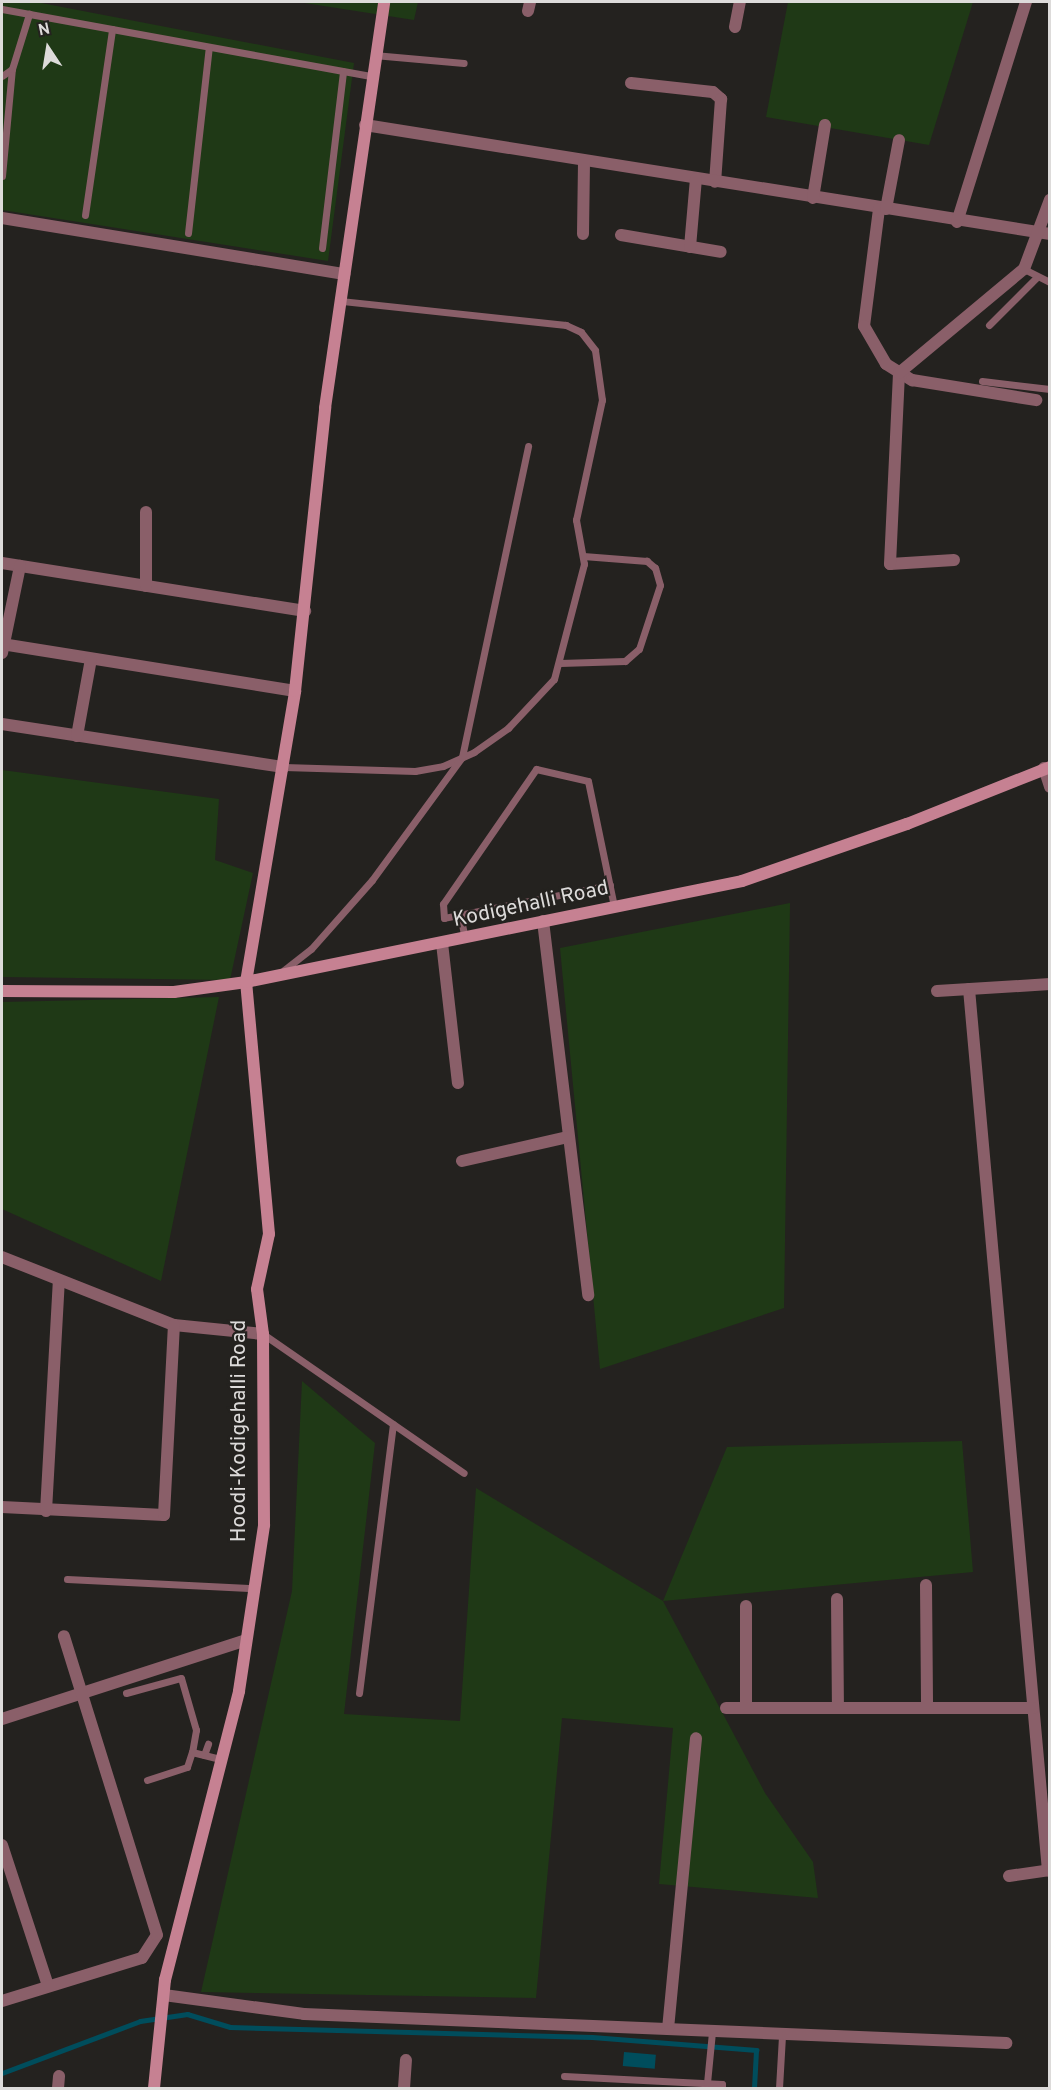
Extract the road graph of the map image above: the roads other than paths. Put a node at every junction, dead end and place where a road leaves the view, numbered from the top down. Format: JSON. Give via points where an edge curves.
{"nodes":[{"id":1,"x":384,"y":2,"type":"edge"},
{"id":2,"x":740,"y":2,"type":"edge"},
{"id":3,"x":1026,"y":2,"type":"edge"},
{"id":4,"x":2,"y":9,"type":"edge"},
{"id":5,"x":28,"y":14,"type":"junction"},
{"id":6,"x":735,"y":27,"type":"dead end"},
{"id":7,"x":112,"y":29,"type":"junction"},
{"id":8,"x":209,"y":47,"type":"junction"},
{"id":9,"x":374,"y":55,"type":"junction"},
{"id":10,"x":464,"y":63,"type":"dead end"},
{"id":11,"x":12,"y":69,"type":"junction"},
{"id":12,"x":343,"y":71,"type":"junction"},
{"id":13,"x":2,"y":76,"type":"edge"},
{"id":14,"x":372,"y":76,"type":"junction"},
{"id":15,"x":631,"y":83,"type":"dead end"},
{"id":16,"x":365,"y":125,"type":"junction"},
{"id":17,"x":825,"y":125,"type":"dead end"},
{"id":18,"x":898,"y":140,"type":"dead end"},
{"id":19,"x":584,"y":161,"type":"junction"},
{"id":20,"x":2,"y":176,"type":"edge"},
{"id":21,"x":696,"y":179,"type":"junction"},
{"id":22,"x":715,"y":182,"type":"junction"},
{"id":23,"x":813,"y":198,"type":"junction"},
{"id":24,"x":1050,"y":200,"type":"edge"},
{"id":25,"x":883,"y":209,"type":"junction"},
{"id":26,"x":85,"y":215,"type":"dead end"},
{"id":27,"x":2,"y":218,"type":"edge"},
{"id":28,"x":957,"y":222,"type":"junction"},
{"id":29,"x":188,"y":233,"type":"dead end"},
{"id":30,"x":1046,"y":233,"type":"edge"},
{"id":31,"x":583,"y":234,"type":"dead end"},
{"id":32,"x":621,"y":235,"type":"dead end"},
{"id":33,"x":690,"y":247,"type":"junction"},
{"id":34,"x":322,"y":248,"type":"dead end"},
{"id":35,"x":721,"y":252,"type":"dead end"},
{"id":36,"x":1024,"y":269,"type":"junction"},
{"id":37,"x":344,"y":274,"type":"junction"},
{"id":38,"x":1036,"y":278,"type":"junction"},
{"id":39,"x":1050,"y":282,"type":"edge"},
{"id":40,"x":340,"y":301,"type":"junction"},
{"id":41,"x":989,"y":326,"type":"dead end"},
{"id":42,"x":899,"y":373,"type":"junction"},
{"id":43,"x":982,"y":381,"type":"dead end"},
{"id":44,"x":1050,"y":389,"type":"edge"},
{"id":45,"x":1036,"y":400,"type":"dead end"},
{"id":46,"x":528,"y":446,"type":"dead end"},
{"id":47,"x":146,"y":512,"type":"dead end"},
{"id":48,"x":583,"y":556,"type":"junction"},
{"id":49,"x":954,"y":560,"type":"dead end"},
{"id":50,"x":2,"y":563,"type":"edge"},
{"id":51,"x":20,"y":566,"type":"junction"},
{"id":52,"x":146,"y":586,"type":"junction"},
{"id":53,"x":304,"y":611,"type":"junction"},
{"id":54,"x":2,"y":647,"type":"edge"},
{"id":55,"x":91,"y":659,"type":"junction"},
{"id":56,"x":560,"y":663,"type":"junction"},
{"id":57,"x":295,"y":691,"type":"junction"},
{"id":58,"x":2,"y":724,"type":"edge"},
{"id":59,"x":77,"y":736,"type":"junction"},
{"id":60,"x":462,"y":757,"type":"junction"},
{"id":61,"x":284,"y":767,"type":"junction"},
{"id":62,"x":1047,"y":767,"type":"edge"},
{"id":63,"x":1050,"y":787,"type":"edge"},
{"id":64,"x":610,"y":885,"type":"junction"},
{"id":65,"x":614,"y":907,"type":"junction"},
{"id":66,"x":460,"y":915,"type":"junction"},
{"id":67,"x":543,"y":921,"type":"junction"},
{"id":68,"x":465,"y":938,"type":"junction"},
{"id":69,"x":442,"y":943,"type":"junction"},
{"id":70,"x":284,"y":970,"type":"junction"},
{"id":71,"x":246,"y":982,"type":"junction"},
{"id":72,"x":1050,"y":984,"type":"edge"},
{"id":73,"x":969,"y":989,"type":"junction"},
{"id":74,"x":2,"y":991,"type":"edge"},
{"id":75,"x":937,"y":991,"type":"dead end"},
{"id":76,"x":458,"y":1083,"type":"dead end"},
{"id":77,"x":568,"y":1137,"type":"junction"},
{"id":78,"x":462,"y":1161,"type":"dead end"},
{"id":79,"x":2,"y":1257,"type":"edge"},
{"id":80,"x":59,"y":1282,"type":"junction"},
{"id":81,"x":588,"y":1295,"type":"dead end"},
{"id":82,"x":174,"y":1325,"type":"junction"},
{"id":83,"x":263,"y":1334,"type":"junction"},
{"id":84,"x":393,"y":1424,"type":"junction"},
{"id":85,"x":464,"y":1473,"type":"dead end"},
{"id":86,"x":2,"y":1508,"type":"edge"},
{"id":87,"x":46,"y":1511,"type":"junction"},
{"id":88,"x":67,"y":1579,"type":"dead end"},
{"id":89,"x":926,"y":1585,"type":"dead end"},
{"id":90,"x":254,"y":1588,"type":"junction"},
{"id":91,"x":837,"y":1599,"type":"dead end"},
{"id":92,"x":746,"y":1606,"type":"dead end"},
{"id":93,"x":64,"y":1636,"type":"dead end"},
{"id":94,"x":246,"y":1640,"type":"junction"},
{"id":95,"x":80,"y":1691,"type":"junction"},
{"id":96,"x":126,"y":1693,"type":"dead end"},
{"id":97,"x":359,"y":1693,"type":"dead end"},
{"id":98,"x":726,"y":1708,"type":"dead end"},
{"id":99,"x":746,"y":1708,"type":"junction"},
{"id":100,"x":838,"y":1708,"type":"junction"},
{"id":101,"x":927,"y":1708,"type":"junction"},
{"id":102,"x":1034,"y":1708,"type":"junction"},
{"id":103,"x":2,"y":1719,"type":"edge"},
{"id":104,"x":696,"y":1738,"type":"dead end"},
{"id":105,"x":208,"y":1744,"type":"dead end"},
{"id":106,"x":192,"y":1752,"type":"junction"},
{"id":107,"x":204,"y":1755,"type":"junction"},
{"id":108,"x":221,"y":1759,"type":"junction"},
{"id":109,"x":147,"y":1780,"type":"dead end"},
{"id":110,"x":2,"y":1845,"type":"edge"},
{"id":111,"x":1049,"y":1870,"type":"edge"},
{"id":112,"x":1009,"y":1876,"type":"dead end"},
{"id":113,"x":48,"y":1986,"type":"junction"},
{"id":114,"x":164,"y":1995,"type":"junction"},
{"id":115,"x":2,"y":2001,"type":"edge"},
{"id":116,"x":668,"y":2030,"type":"junction"},
{"id":117,"x":712,"y":2035,"type":"junction"},
{"id":118,"x":782,"y":2036,"type":"junction"},
{"id":119,"x":1006,"y":2043,"type":"dead end"},
{"id":120,"x":406,"y":2060,"type":"dead end"},
{"id":121,"x":564,"y":2076,"type":"dead end"},
{"id":122,"x":707,"y":2083,"type":"junction"},
{"id":123,"x":154,"y":2088,"type":"edge"},
{"id":124,"x":404,"y":2088,"type":"edge"},
{"id":125,"x":722,"y":2088,"type":"edge"},
{"id":126,"x":779,"y":2088,"type":"edge"}],
"edges":[{"from":1,"to":9,"type":"street","name":"Hoodi-Kodigehalli Road"},
{"from":2,"to":6,"type":"street"},
{"from":3,"to":28,"type":"street"},
{"from":4,"to":5,"type":"lane"},
{"from":5,"to":7,"type":"lane"},
{"from":5,"to":11,"type":"lane"},
{"from":7,"to":8,"type":"lane"},
{"from":7,"to":26,"type":"lane"},
{"from":8,"to":12,"type":"lane"},
{"from":8,"to":29,"type":"lane"},
{"from":9,"to":10,"type":"lane"},
{"from":9,"to":14,"type":"street","name":"Hoodi-Kodigehalli Road"},
{"from":11,"to":13,"type":"lane"},
{"from":11,"to":20,"type":"lane"},
{"from":12,"to":14,"type":"lane"},
{"from":12,"to":34,"type":"lane"},
{"from":14,"to":16,"type":"street","name":"Hoodi-Kodigehalli Road"},
{"from":15,"to":22,"type":"street","via":[[713,92],[721,99]]},
{"from":16,"to":19,"type":"street"},
{"from":16,"to":37,"type":"street","name":"Hoodi-Kodigehalli Road"},
{"from":17,"to":23,"type":"street"},
{"from":18,"to":25,"type":"street"},
{"from":19,"to":21,"type":"street"},
{"from":19,"to":31,"type":"street"},
{"from":21,"to":22,"type":"street"},
{"from":21,"to":33,"type":"street"},
{"from":22,"to":23,"type":"street"},
{"from":23,"to":25,"type":"street"},
{"from":24,"to":30,"type":"street"},
{"from":25,"to":28,"type":"street"},
{"from":25,"to":42,"type":"street","via":[[864,326],[869,343]]},
{"from":27,"to":37,"type":"street"},
{"from":28,"to":30,"type":"street"},
{"from":30,"to":36,"type":"street"},
{"from":32,"to":33,"type":"street"},
{"from":33,"to":35,"type":"street"},
{"from":36,"to":38,"type":"lane"},
{"from":36,"to":42,"type":"street"},
{"from":37,"to":40,"type":"street","name":"Hoodi-Kodigehalli Road"},
{"from":38,"to":39,"type":"lane"},
{"from":38,"to":41,"type":"lane"},
{"from":40,"to":48,"type":"lane","via":[[566,325],[581,332],[595,350],[602,400],[576,520]]},
{"from":40,"to":53,"type":"street","name":"Hoodi-Kodigehalli Road"},
{"from":42,"to":45,"type":"street","via":[[912,380]]},
{"from":42,"to":49,"type":"street","via":[[890,564]]},
{"from":43,"to":44,"type":"lane"},
{"from":46,"to":60,"type":"lane"},
{"from":47,"to":52,"type":"street"},
{"from":48,"to":56,"type":"lane"},
{"from":48,"to":56,"type":"lane","via":[[647,561],[655,568],[660,585],[639,649],[625,661]]},
{"from":50,"to":51,"type":"street"},
{"from":51,"to":52,"type":"street"},
{"from":51,"to":54,"type":"street"},
{"from":52,"to":53,"type":"street"},
{"from":53,"to":57,"type":"street","name":"Hoodi-Kodigehalli Road"},
{"from":54,"to":55,"type":"street"},
{"from":55,"to":57,"type":"street"},
{"from":55,"to":59,"type":"street"},
{"from":56,"to":60,"type":"lane","via":[[542,697],[508,728]]},
{"from":57,"to":61,"type":"street","name":"Hoodi-Kodigehalli Road"},
{"from":58,"to":59,"type":"street"},
{"from":59,"to":61,"type":"street"},
{"from":60,"to":61,"type":"lane","via":[[415,771]]},
{"from":60,"to":70,"type":"lane","via":[[372,880],[311,949]]},
{"from":61,"to":71,"type":"street","name":"Hoodi-Kodigehalli Road"},
{"from":62,"to":63,"type":"street"},
{"from":62,"to":65,"type":"street","name":"Kodigehalli Road","via":[[907,824],[742,881]]},
{"from":64,"to":65,"type":"lane"},
{"from":64,"to":66,"type":"lane"},
{"from":64,"to":66,"type":"lane","via":[[588,782],[536,769],[442,904],[444,918]]},
{"from":65,"to":67,"type":"street","name":"Kodigehalli Road"},
{"from":66,"to":68,"type":"lane"},
{"from":67,"to":68,"type":"street","name":"Kodigehalli Road"},
{"from":67,"to":77,"type":"street"},
{"from":68,"to":69,"type":"street","name":"Kodigehalli Road"},
{"from":69,"to":70,"type":"street","name":"Kodigehalli Road"},
{"from":69,"to":76,"type":"street"},
{"from":70,"to":71,"type":"street","name":"Kodigehalli Road"},
{"from":71,"to":74,"type":"street","name":"Kodigehalli Road","via":[[174,992]]},
{"from":71,"to":83,"type":"street","name":"Hoodi-Kodigehalli Road","via":[[270,1234],[256,1289]]},
{"from":72,"to":73,"type":"street"},
{"from":73,"to":75,"type":"street"},
{"from":73,"to":102,"type":"street"},
{"from":77,"to":78,"type":"street"},
{"from":77,"to":81,"type":"street"},
{"from":79,"to":80,"type":"street"},
{"from":80,"to":82,"type":"street"},
{"from":80,"to":87,"type":"street"},
{"from":82,"to":83,"type":"street"},
{"from":82,"to":87,"type":"street","via":[[164,1515]]},
{"from":83,"to":84,"type":"lane"},
{"from":83,"to":90,"type":"street","name":"Hoodi-Kodigehalli Road","via":[[264,1525]]},
{"from":84,"to":85,"type":"lane"},
{"from":84,"to":97,"type":"lane"},
{"from":86,"to":87,"type":"street"},
{"from":88,"to":90,"type":"lane"},
{"from":89,"to":101,"type":"street"},
{"from":90,"to":94,"type":"street","name":"Hoodi-Kodigehalli Road"},
{"from":91,"to":100,"type":"street"},
{"from":92,"to":99,"type":"street"},
{"from":93,"to":95,"type":"street"},
{"from":94,"to":95,"type":"street"},
{"from":94,"to":108,"type":"street","name":"Hoodi-Kodigehalli Road"},
{"from":95,"to":103,"type":"street"},
{"from":95,"to":113,"type":"street","via":[[157,1935],[142,1958]]},
{"from":96,"to":106,"type":"lane","via":[[180,1678],[196,1730]]},
{"from":98,"to":99,"type":"street"},
{"from":99,"to":100,"type":"street"},
{"from":100,"to":101,"type":"street"},
{"from":101,"to":102,"type":"street"},
{"from":102,"to":111,"type":"street"},
{"from":104,"to":116,"type":"street"},
{"from":105,"to":107,"type":"lane"},
{"from":106,"to":107,"type":"lane"},
{"from":106,"to":109,"type":"lane","via":[[187,1767]]},
{"from":107,"to":108,"type":"lane"},
{"from":108,"to":114,"type":"street","name":"Hoodi-Kodigehalli Road"},
{"from":110,"to":113,"type":"street"},
{"from":111,"to":112,"type":"street"},
{"from":113,"to":115,"type":"street"},
{"from":114,"to":116,"type":"street","via":[[304,2014]]},
{"from":114,"to":123,"type":"street","name":"Hoodi-Kodigehalli Road"},
{"from":116,"to":117,"type":"street"},
{"from":117,"to":118,"type":"street"},
{"from":117,"to":122,"type":"lane"},
{"from":118,"to":119,"type":"street"},
{"from":118,"to":126,"type":"lane"},
{"from":120,"to":124,"type":"street"},
{"from":121,"to":122,"type":"lane"},
{"from":122,"to":125,"type":"lane","via":[[722,2084]]}]}
